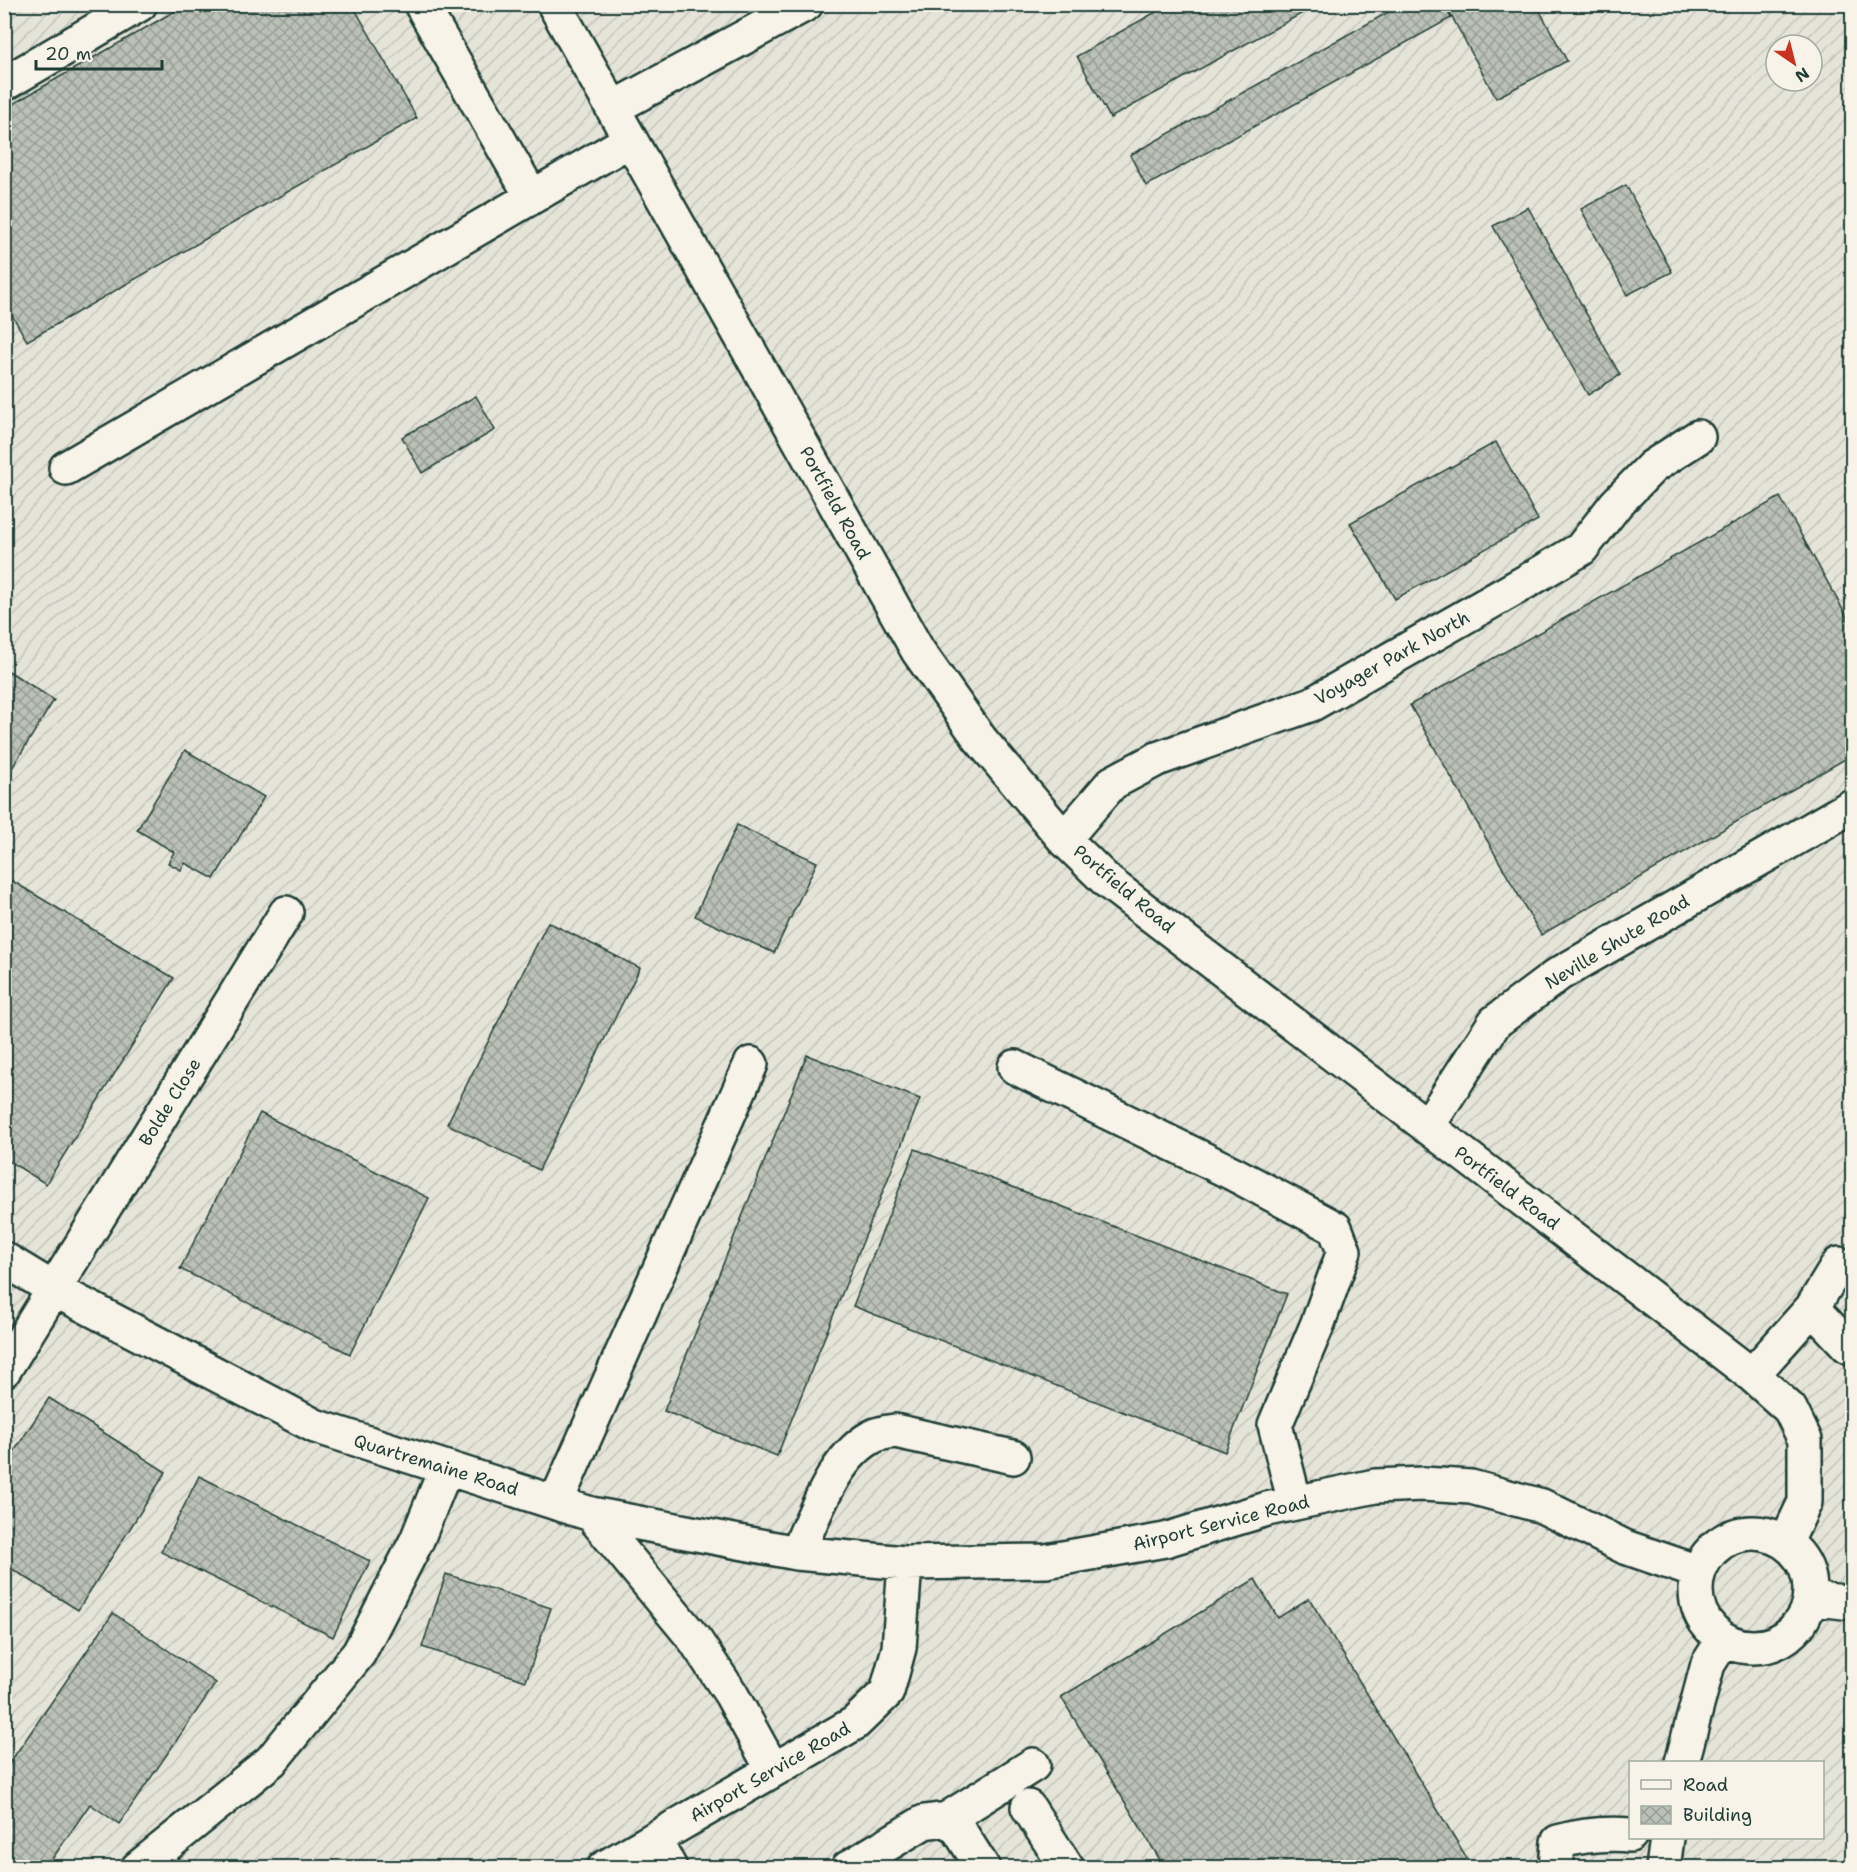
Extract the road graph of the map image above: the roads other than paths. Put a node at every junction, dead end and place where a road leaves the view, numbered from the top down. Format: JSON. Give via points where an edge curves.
{"nodes":[{"id":1,"x":140,"y":4,"type":"edge"},
{"id":2,"x":421,"y":4,"type":"edge"},
{"id":3,"x":554,"y":4,"type":"edge"},
{"id":4,"x":806,"y":4,"type":"edge"},
{"id":5,"x":4,"y":84,"type":"edge"},
{"id":6,"x":613,"y":108,"type":"junction"},
{"id":7,"x":630,"y":140,"type":"junction"},
{"id":8,"x":532,"y":197,"type":"junction"},
{"id":9,"x":1698,"y":436,"type":"dead end"},
{"id":10,"x":66,"y":468,"type":"dead end"},
{"id":11,"x":1852,"y":806,"type":"edge"},
{"id":12,"x":1064,"y":839,"type":"junction"},
{"id":13,"x":286,"y":913,"type":"dead end"},
{"id":14,"x":751,"y":1064,"type":"dead end"},
{"id":15,"x":1016,"y":1067,"type":"dead end"},
{"id":16,"x":1427,"y":1128,"type":"junction"},
{"id":17,"x":4,"y":1259,"type":"edge"},
{"id":18,"x":1839,"y":1264,"type":"dead end"},
{"id":19,"x":55,"y":1290,"type":"junction"},
{"id":20,"x":1812,"y":1308,"type":"junction"},
{"id":21,"x":1852,"y":1347,"type":"edge"},
{"id":22,"x":4,"y":1370,"type":"edge"},
{"id":23,"x":1752,"y":1375,"type":"junction"},
{"id":24,"x":1013,"y":1457,"type":"dead end"},
{"id":25,"x":446,"y":1468,"type":"junction"},
{"id":26,"x":556,"y":1502,"type":"junction"},
{"id":27,"x":1295,"y":1503,"type":"junction"},
{"id":28,"x":591,"y":1514,"type":"junction"},
{"id":29,"x":1786,"y":1542,"type":"junction"},
{"id":30,"x":797,"y":1553,"type":"junction"},
{"id":31,"x":905,"y":1563,"type":"junction"},
{"id":32,"x":1698,"y":1572,"type":"junction"},
{"id":33,"x":1810,"y":1598,"type":"junction"},
{"id":34,"x":1852,"y":1603,"type":"edge"},
{"id":35,"x":1724,"y":1639,"type":"junction"},
{"id":36,"x":1682,"y":1761,"type":"edge"},
{"id":37,"x":1033,"y":1765,"type":"dead end"},
{"id":38,"x":773,"y":1770,"type":"junction"},
{"id":39,"x":1028,"y":1807,"type":"dead end"},
{"id":40,"x":947,"y":1819,"type":"junction"},
{"id":41,"x":1629,"y":1836,"type":"edge"},
{"id":42,"x":654,"y":1839,"type":"junction"},
{"id":43,"x":138,"y":1868,"type":"edge"},
{"id":44,"x":604,"y":1868,"type":"edge"},
{"id":45,"x":670,"y":1868,"type":"edge"},
{"id":46,"x":848,"y":1868,"type":"edge"},
{"id":47,"x":983,"y":1868,"type":"edge"},
{"id":48,"x":1066,"y":1868,"type":"edge"},
{"id":49,"x":1556,"y":1868,"type":"edge"}],
"edges":[{"from":1,"to":5,"type":"street"},
{"from":2,"to":8,"type":"street"},
{"from":3,"to":6,"type":"street","name":"Portfield Road"},
{"from":4,"to":6,"type":"street"},
{"from":6,"to":7,"type":"street","name":"Portfield Road"},
{"from":7,"to":8,"type":"street"},
{"from":7,"to":12,"type":"street","name":"Portfield Road","via":[[918,651],[980,739]]},
{"from":8,"to":10,"type":"street"},
{"from":9,"to":12,"type":"street","name":"Voyager Park North","via":[[1652,467],[1581,549],[1312,704],[1157,759],[1112,783]]},
{"from":11,"to":16,"type":"street","name":"Neville Shute Road","via":[[1559,974],[1495,1022]]},
{"from":12,"to":16,"type":"street","name":"Portfield Road","via":[[1108,882]]},
{"from":13,"to":19,"type":"street","name":"Bolde Close"},
{"from":14,"to":26,"type":"street"},
{"from":15,"to":27,"type":"street","via":[[1335,1228],[1344,1251],[1275,1425]]},
{"from":16,"to":23,"type":"street","name":"Portfield Road"},
{"from":17,"to":19,"type":"street","name":"Quartremaine Road"},
{"from":18,"to":20,"type":"street"},
{"from":19,"to":22,"type":"street","name":"Bolde Close"},
{"from":19,"to":25,"type":"street","name":"Quartremaine Road","via":[[315,1426]]},
{"from":20,"to":21,"type":"street"},
{"from":20,"to":23,"type":"street"},
{"from":23,"to":29,"type":"street","name":"Portfield Road","via":[[1790,1409],[1805,1440],[1805,1502]]},
{"from":24,"to":30,"type":"street","via":[[895,1431],[877,1434],[855,1450],[836,1472]]},
{"from":25,"to":26,"type":"street","name":"Quartremaine Road"},
{"from":25,"to":43,"type":"street","via":[[417,1540],[359,1653],[271,1761]]},
{"from":26,"to":28,"type":"street","name":"Quartremaine Road"},
{"from":27,"to":31,"type":"street","name":"Airport Service Road","via":[[1165,1540],[1047,1561]]},
{"from":27,"to":32,"type":"street","name":"Airport Service Road","via":[[1375,1486],[1471,1488],[1542,1506],[1624,1547]]},
{"from":28,"to":30,"type":"street","name":"Quartremaine Road"},
{"from":28,"to":38,"type":"street","via":[[695,1640],[731,1694]]},
{"from":29,"to":32,"type":"street","via":[[1770,1534],[1734,1535],[1706,1556]]},
{"from":29,"to":33,"type":"street","via":[[1806,1566]]},
{"from":30,"to":31,"type":"street","name":"Quartremaine Road"},
{"from":31,"to":38,"type":"street","name":"Airport Service Road","via":[[899,1648],[887,1692],[855,1723]]},
{"from":32,"to":35,"type":"street","via":[[1695,1587],[1702,1617]]},
{"from":33,"to":34,"type":"street"},
{"from":33,"to":35,"type":"street","via":[[1797,1626],[1785,1637],[1755,1647]]},
{"from":35,"to":36,"type":"street","via":[[1708,1664]]},
{"from":37,"to":40,"type":"street"},
{"from":38,"to":42,"type":"street","name":"Airport Service Road"},
{"from":39,"to":48,"type":"street"},
{"from":40,"to":46,"type":"street","via":[[924,1822]]},
{"from":40,"to":47,"type":"street","via":[[959,1830]]},
{"from":41,"to":49,"type":"street","via":[[1584,1835],[1557,1842]]},
{"from":42,"to":44,"type":"street","name":"Airport Service Road"},
{"from":42,"to":45,"type":"street"}]}
